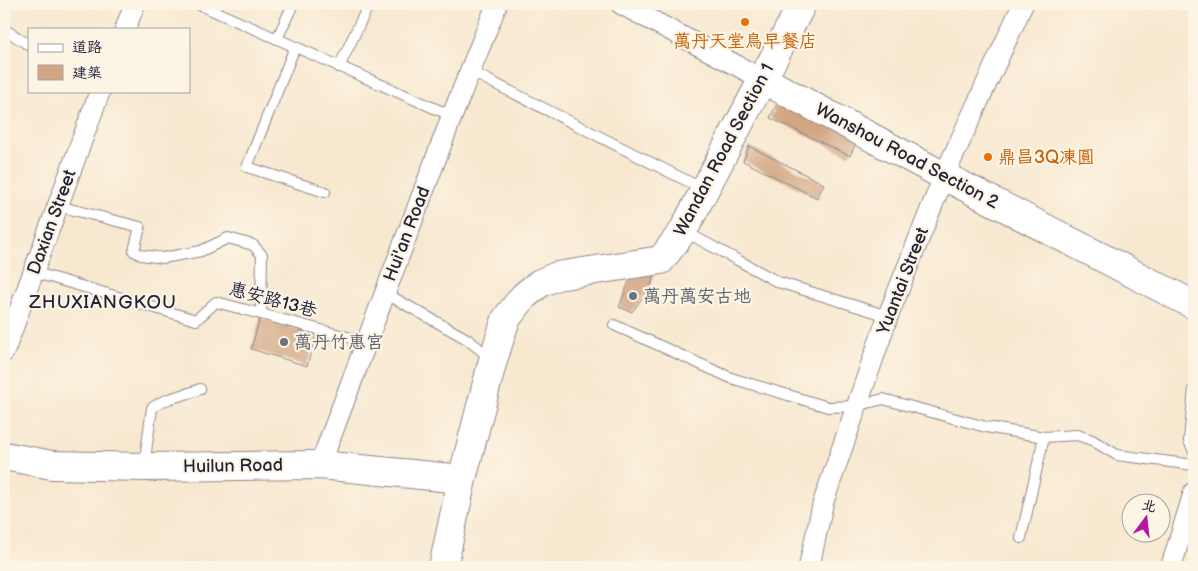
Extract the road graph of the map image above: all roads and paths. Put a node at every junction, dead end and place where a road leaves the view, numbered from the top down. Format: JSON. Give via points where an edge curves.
{"nodes":[{"id":1,"x":135,"y":4,"type":"edge"},
{"id":2,"x":198,"y":4,"type":"edge"},
{"id":3,"x":293,"y":4,"type":"edge"},
{"id":4,"x":369,"y":4,"type":"edge"},
{"id":5,"x":497,"y":4,"type":"edge"},
{"id":6,"x":621,"y":4,"type":"edge"},
{"id":7,"x":802,"y":4,"type":"edge"},
{"id":8,"x":1023,"y":4,"type":"edge"},
{"id":9,"x":125,"y":28,"type":"edge"},
{"id":10,"x":4,"y":29,"type":"edge"},
{"id":11,"x":277,"y":39,"type":"junction"},
{"id":12,"x":28,"y":45,"type":"edge"},
{"id":13,"x":295,"y":47,"type":"junction"},
{"id":14,"x":339,"y":67,"type":"junction"},
{"id":15,"x":470,"y":71,"type":"junction"},
{"id":16,"x":762,"y":79,"type":"junction"},
{"id":17,"x":100,"y":92,"type":"edge"},
{"id":18,"x":452,"y":116,"type":"junction"},
{"id":19,"x":944,"y":176,"type":"junction"},
{"id":20,"x":704,"y":189,"type":"junction"},
{"id":21,"x":325,"y":192,"type":"dead end"},
{"id":22,"x":58,"y":206,"type":"junction"},
{"id":23,"x":683,"y":231,"type":"junction"},
{"id":24,"x":33,"y":272,"type":"junction"},
{"id":25,"x":385,"y":293,"type":"junction"},
{"id":26,"x":1194,"y":305,"type":"edge"},
{"id":27,"x":261,"y":314,"type":"junction"},
{"id":28,"x":888,"y":316,"type":"junction"},
{"id":29,"x":614,"y":324,"type":"dead end"},
{"id":30,"x":366,"y":342,"type":"junction"},
{"id":31,"x":4,"y":352,"type":"edge"},
{"id":32,"x":493,"y":360,"type":"junction"},
{"id":33,"x":1194,"y":388,"type":"edge"},
{"id":34,"x":200,"y":389,"type":"dead end"},
{"id":35,"x":856,"y":406,"type":"junction"},
{"id":36,"x":1044,"y":437,"type":"junction"},
{"id":37,"x":1194,"y":451,"type":"edge"},
{"id":38,"x":4,"y":456,"type":"edge"},
{"id":39,"x":320,"y":465,"type":"junction"},
{"id":40,"x":1194,"y":465,"type":"edge"},
{"id":41,"x":144,"y":467,"type":"junction"},
{"id":42,"x":462,"y":479,"type":"junction"},
{"id":43,"x":1194,"y":492,"type":"edge"},
{"id":44,"x":1021,"y":538,"type":"dead end"},
{"id":45,"x":443,"y":567,"type":"edge"},
{"id":46,"x":809,"y":567,"type":"edge"},
{"id":47,"x":1171,"y":567,"type":"edge"}],
"edges":[{"from":1,"to":9,"type":"street"},
{"from":2,"to":11,"type":"lane"},
{"from":3,"to":11,"type":"lane"},
{"from":4,"to":14,"type":"lane"},
{"from":5,"to":15,"type":"street","name":"Hui'an Road"},
{"from":6,"to":16,"type":"street","name":"Wanshou Road Section 2"},
{"from":7,"to":16,"type":"street","name":"Wandan Road Section 1"},
{"from":8,"to":19,"type":"street","name":"Yuantai Street"},
{"from":10,"to":12,"type":"lane"},
{"from":11,"to":13,"type":"lane"},
{"from":13,"to":14,"type":"lane"},
{"from":13,"to":21,"type":"lane","via":[[247,167]]},
{"from":14,"to":18,"type":"lane"},
{"from":15,"to":18,"type":"street","name":"Hui'an Road"},
{"from":15,"to":20,"type":"lane"},
{"from":16,"to":19,"type":"street","name":"Wanshou Road Section 2"},
{"from":16,"to":20,"type":"street","name":"Wandan Road Section 1"},
{"from":17,"to":22,"type":"street","name":"Daxian Street"},
{"from":18,"to":25,"type":"street","name":"Hui'an Road"},
{"from":19,"to":26,"type":"street","name":"Wanshou Road Section 2"},
{"from":19,"to":28,"type":"street","name":"Yuantai Street"},
{"from":20,"to":23,"type":"street","name":"Wandan Road Section 1"},
{"from":22,"to":24,"type":"street","name":"Daxian Street"},
{"from":22,"to":27,"type":"lane","via":[[140,227],[134,251],[141,255],[163,258],[201,251],[228,238],[253,245],[262,255]]},
{"from":23,"to":28,"type":"lane","via":[[778,282]]},
{"from":23,"to":32,"type":"street","name":"Wandan Road Section 1","via":[[661,260],[557,276],[540,283],[524,296],[506,319]]},
{"from":24,"to":27,"type":"lane","name":"惠安路13巷","via":[[196,320],[216,302]]},
{"from":24,"to":31,"type":"street","name":"Daxian Street"},
{"from":25,"to":30,"type":"street","name":"Hui'an Road"},
{"from":25,"to":32,"type":"lane","via":[[467,339]]},
{"from":27,"to":30,"type":"lane","name":"惠安路13巷"},
{"from":28,"to":35,"type":"street","name":"Yuantai Street"},
{"from":29,"to":35,"type":"lane","via":[[731,378],[828,407]]},
{"from":30,"to":39,"type":"street","name":"Hui'an Road"},
{"from":32,"to":42,"type":"street","name":"Wandan Road Section 1"},
{"from":33,"to":37,"type":"lane","via":[[1189,441]]},
{"from":34,"to":41,"type":"lane","via":[[163,399],[152,408]]},
{"from":35,"to":36,"type":"lane","via":[[883,398],[986,427]]},
{"from":35,"to":46,"type":"street","name":"Yuantai Street","via":[[823,503]]},
{"from":36,"to":40,"type":"lane","via":[[1078,435],[1117,455]]},
{"from":36,"to":44,"type":"lane"},
{"from":38,"to":41,"type":"street","name":"Huilun Road","via":[[52,465]]},
{"from":39,"to":41,"type":"street","name":"Huilun Road"},
{"from":39,"to":42,"type":"street","name":"Huilun Road"},
{"from":42,"to":45,"type":"street","name":"Wandan Road Section 1"},
{"from":43,"to":47,"type":"street"}]}
